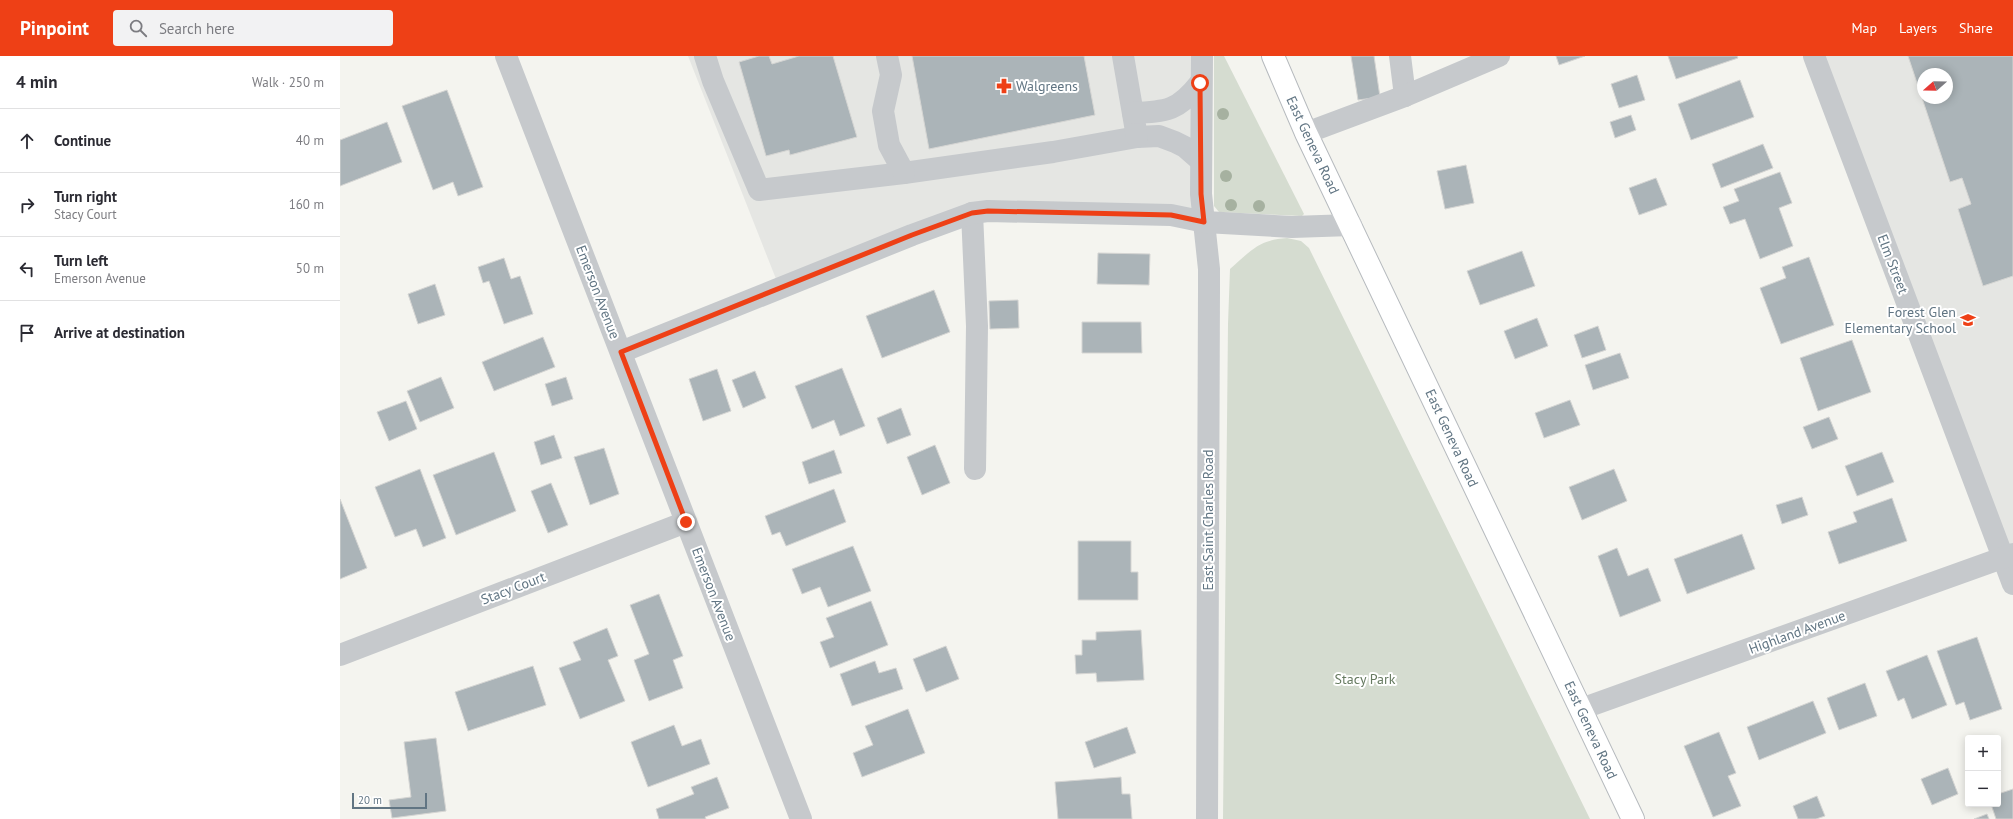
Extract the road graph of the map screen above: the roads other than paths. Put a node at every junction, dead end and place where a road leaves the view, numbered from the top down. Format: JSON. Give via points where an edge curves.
{"nodes":[{"id":1,"x":506,"y":56,"type":"edge"},
{"id":2,"x":705,"y":56,"type":"edge"},
{"id":3,"x":887,"y":56,"type":"edge"},
{"id":4,"x":1122,"y":56,"type":"edge"},
{"id":5,"x":1202,"y":56,"type":"edge"},
{"id":6,"x":1273,"y":56,"type":"edge"},
{"id":7,"x":1400,"y":56,"type":"edge"},
{"id":8,"x":1499,"y":56,"type":"edge"},
{"id":9,"x":1814,"y":56,"type":"edge"},
{"id":10,"x":1200,"y":83,"type":"junction"},
{"id":11,"x":1405,"y":96,"type":"junction"},
{"id":12,"x":1133,"y":113,"type":"junction"},
{"id":13,"x":1306,"y":133,"type":"junction"},
{"id":14,"x":1137,"y":137,"type":"junction"},
{"id":15,"x":1201,"y":161,"type":"junction"},
{"id":16,"x":904,"y":173,"type":"junction"},
{"id":17,"x":972,"y":213,"type":"junction"},
{"id":18,"x":1204,"y":222,"type":"junction"},
{"id":19,"x":1351,"y":225,"type":"junction"},
{"id":20,"x":621,"y":352,"type":"junction"},
{"id":21,"x":975,"y":469,"type":"dead end"},
{"id":22,"x":686,"y":522,"type":"junction"},
{"id":23,"x":2008,"y":556,"type":"edge"},
{"id":24,"x":2013,"y":584,"type":"edge"},
{"id":25,"x":340,"y":655,"type":"edge"},
{"id":26,"x":1581,"y":709,"type":"junction"},
{"id":27,"x":801,"y":819,"type":"edge"},
{"id":28,"x":1207,"y":819,"type":"edge"},
{"id":29,"x":1633,"y":819,"type":"edge"}],
"edges":[{"from":1,"to":20,"type":"street","name":"Emerson Avenue"},
{"from":2,"to":16,"type":"street","via":[[759,190]]},
{"from":3,"to":16,"type":"street","via":[[891,75],[883,111],[889,145]]},
{"from":4,"to":12,"type":"street"},
{"from":5,"to":10,"type":"street","name":"East Saint Charles Road"},
{"from":6,"to":13,"type":"main road","name":"East Geneva Road"},
{"from":7,"to":11,"type":"street"},
{"from":8,"to":11,"type":"street"},
{"from":9,"to":23,"type":"street","name":"Elm Street"},
{"from":10,"to":12,"type":"street","via":[[1187,100],[1168,110]]},
{"from":10,"to":15,"type":"street","name":"East Saint Charles Road"},
{"from":11,"to":13,"type":"street"},
{"from":12,"to":14,"type":"street"},
{"from":13,"to":19,"type":"main road","name":"East Geneva Road"},
{"from":14,"to":15,"type":"street","via":[[1159,136],[1185,147]]},
{"from":14,"to":16,"type":"street"},
{"from":15,"to":18,"type":"street","name":"East Saint Charles Road"},
{"from":17,"to":18,"type":"street","via":[[988,211],[1171,215]]},
{"from":17,"to":20,"type":"street"},
{"from":17,"to":21,"type":"street","via":[[977,326]]},
{"from":18,"to":19,"type":"street","via":[[1292,227]]},
{"from":18,"to":28,"type":"street","name":"East Saint Charles Road","via":[[1209,289]]},
{"from":19,"to":26,"type":"main road","name":"East Geneva Road"},
{"from":20,"to":22,"type":"street","name":"Emerson Avenue"},
{"from":22,"to":25,"type":"street","name":"Stacy Court"},
{"from":22,"to":27,"type":"street","name":"Emerson Avenue"},
{"from":23,"to":24,"type":"street","name":"Elm Street"},
{"from":23,"to":26,"type":"street","name":"Highland Avenue"},
{"from":26,"to":29,"type":"main road","name":"East Geneva Road"}]}
